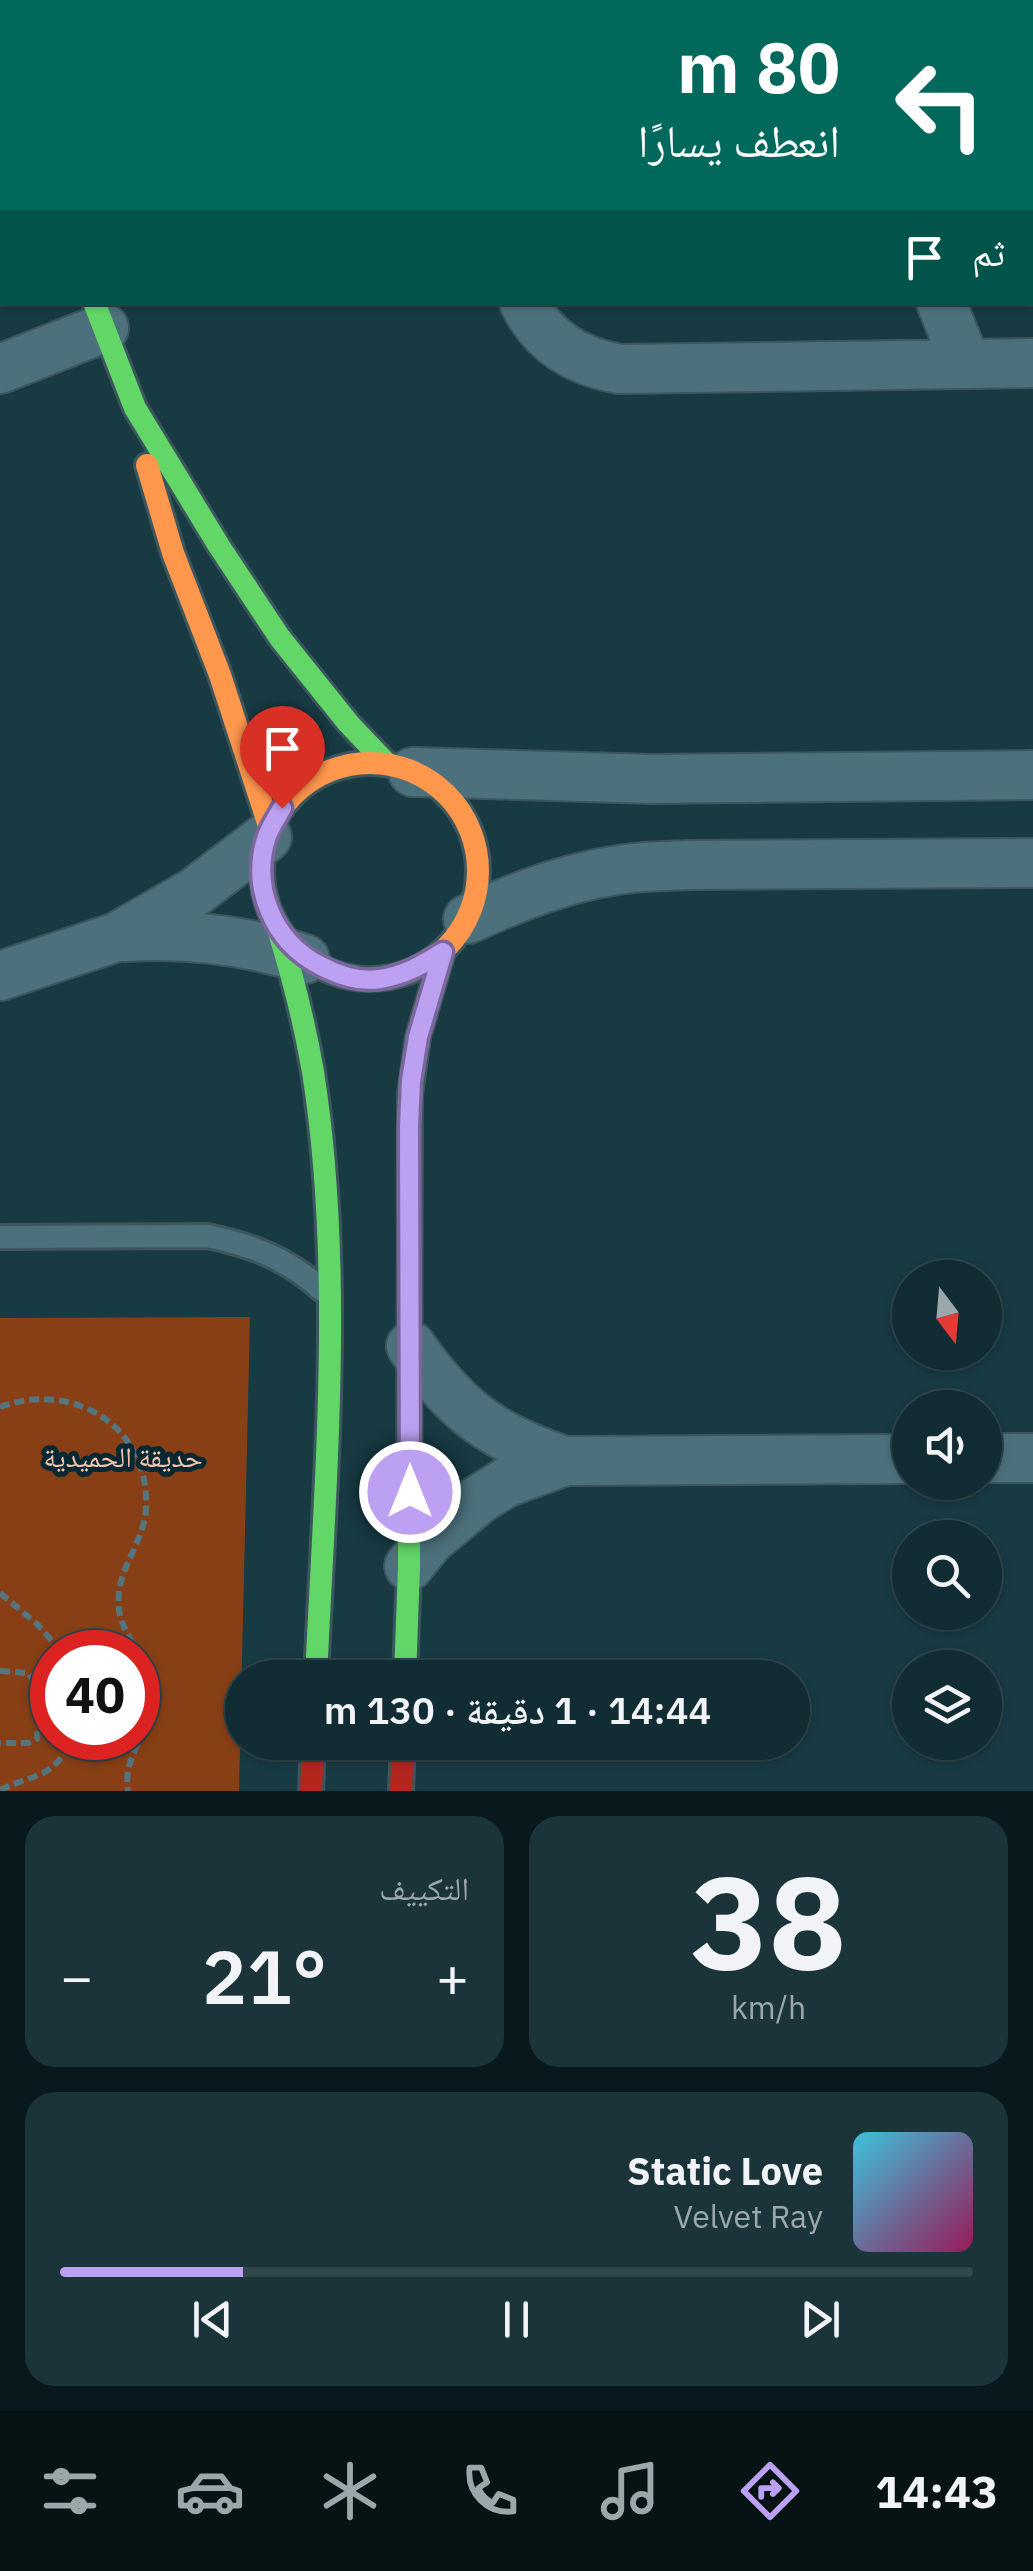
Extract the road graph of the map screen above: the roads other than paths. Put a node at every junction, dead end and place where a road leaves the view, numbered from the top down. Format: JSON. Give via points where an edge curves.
{"nodes":[{"id":1,"x":526,"y":305,"type":"edge"},
{"id":2,"x":943,"y":305,"type":"edge"},
{"id":3,"x":99,"y":315,"type":"edge"},
{"id":4,"x":1033,"y":363,"type":"edge"},
{"id":5,"x":966,"y":364,"type":"junction"},
{"id":6,"x":0,"y":369,"type":"edge"},
{"id":7,"x":135,"y":408,"type":"junction"},
{"id":8,"x":400,"y":768,"type":"junction"},
{"id":9,"x":1033,"y":775,"type":"edge"},
{"id":10,"x":268,"y":833,"type":"junction"},
{"id":11,"x":1033,"y":862,"type":"edge"},
{"id":12,"x":456,"y":935,"type":"junction"},
{"id":13,"x":117,"y":937,"type":"junction"},
{"id":14,"x":290,"y":948,"type":"junction"},
{"id":15,"x":0,"y":976,"type":"edge"},
{"id":16,"x":0,"y":1237,"type":"edge"},
{"id":17,"x":328,"y":1295,"type":"junction"},
{"id":18,"x":411,"y":1346,"type":"junction"},
{"id":19,"x":1002,"y":1458,"type":"edge"},
{"id":20,"x":1033,"y":1458,"type":"edge"},
{"id":21,"x":892,"y":1459,"type":"edge"},
{"id":22,"x":564,"y":1461,"type":"junction"},
{"id":23,"x":409,"y":1566,"type":"junction"},
{"id":24,"x":317,"y":1660,"type":"edge"},
{"id":25,"x":406,"y":1660,"type":"edge"},
{"id":26,"x":313,"y":1760,"type":"edge"},
{"id":27,"x":402,"y":1760,"type":"edge"},
{"id":28,"x":312,"y":1791,"type":"edge"},
{"id":29,"x":401,"y":1791,"type":"edge"}],
"edges":[{"from":1,"to":5,"type":"street","via":[[569,353],[620,369]]},
{"from":2,"to":5,"type":"street"},
{"from":3,"to":6,"type":"street"},
{"from":3,"to":7,"type":"street"},
{"from":4,"to":5,"type":"street"},
{"from":7,"to":8,"type":"street","via":[[280,638],[350,724]]},
{"from":7,"to":10,"type":"street","via":[[173,553],[220,675]]},
{"from":8,"to":9,"type":"street","via":[[652,779]]},
{"from":8,"to":10,"type":"street","via":[[363,764],[318,777],[298,790]]},
{"from":8,"to":12,"type":"street","via":[[442,790],[464,817],[477,850],[478,885]]},
{"from":10,"to":13,"type":"street","via":[[195,892]]},
{"from":10,"to":14,"type":"street","via":[[262,886]]},
{"from":11,"to":12,"type":"street","via":[[632,868],[521,895]]},
{"from":12,"to":14,"type":"street","via":[[412,971],[376,980],[338,975]]},
{"from":12,"to":18,"type":"street","via":[[418,1037],[411,1081]]},
{"from":13,"to":14,"type":"street","via":[[202,936]]},
{"from":13,"to":15,"type":"street"},
{"from":14,"to":17,"type":"street","via":[[316,1092]]},
{"from":16,"to":17,"type":"lane","via":[[207,1236],[273,1255]]},
{"from":17,"to":24,"type":"street"},
{"from":18,"to":22,"type":"street","via":[[460,1407],[492,1430]]},
{"from":18,"to":23,"type":"street"},
{"from":19,"to":20,"type":"street"},
{"from":21,"to":22,"type":"street"},
{"from":22,"to":23,"type":"street","via":[[478,1500]]},
{"from":23,"to":25,"type":"street"},
{"from":26,"to":28,"type":"street"},
{"from":27,"to":29,"type":"street"}]}
